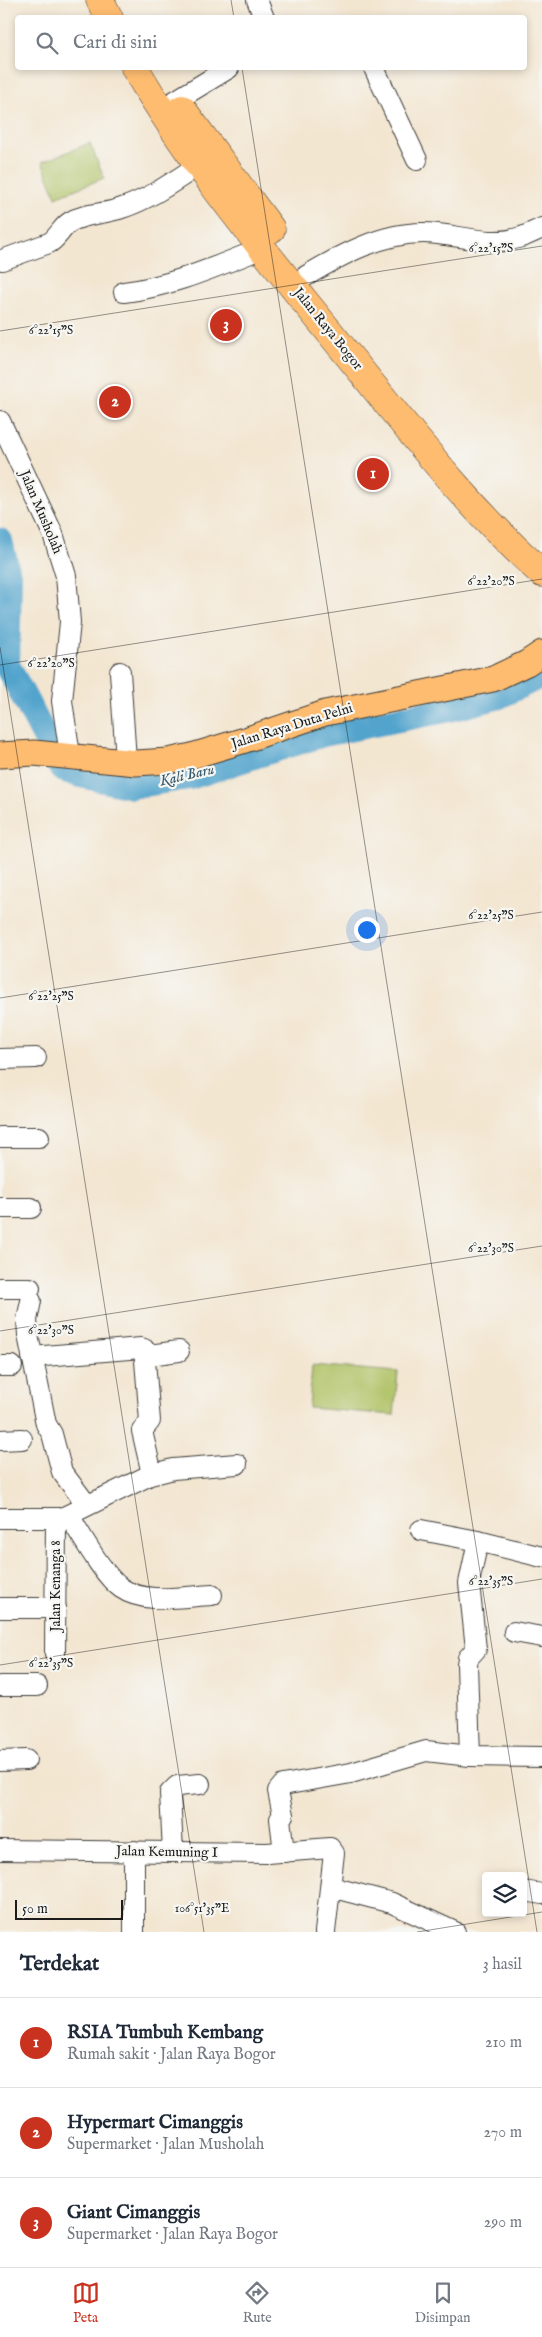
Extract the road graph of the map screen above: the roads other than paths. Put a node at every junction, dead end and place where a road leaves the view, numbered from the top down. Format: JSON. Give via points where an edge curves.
{"nodes":[{"id":1,"x":100,"y":0,"type":"edge"},
{"id":2,"x":118,"y":0,"type":"edge"},
{"id":3,"x":257,"y":0,"type":"edge"},
{"id":4,"x":108,"y":15,"type":"edge"},
{"id":5,"x":125,"y":15,"type":"edge"},
{"id":6,"x":263,"y":15,"type":"edge"},
{"id":7,"x":138,"y":70,"type":"edge"},
{"id":8,"x":156,"y":70,"type":"edge"},
{"id":9,"x":226,"y":70,"type":"edge"},
{"id":10,"x":375,"y":70,"type":"edge"},
{"id":11,"x":168,"y":105,"type":"junction"},
{"id":12,"x":417,"y":160,"type":"dead end"},
{"id":13,"x":199,"y":165,"type":"junction"},
{"id":14,"x":542,"y":228,"type":"edge"},
{"id":15,"x":263,"y":248,"type":"junction"},
{"id":16,"x":2,"y":260,"type":"dead end"},
{"id":17,"x":306,"y":276,"type":"junction"},
{"id":18,"x":124,"y":292,"type":"dead end"},
{"id":19,"x":0,"y":421,"type":"edge"},
{"id":20,"x":416,"y":424,"type":"junction"},
{"id":21,"x":542,"y":550,"type":"edge"},
{"id":22,"x":542,"y":573,"type":"edge"},
{"id":23,"x":542,"y":653,"type":"edge"},
{"id":24,"x":120,"y":672,"type":"dead end"},
{"id":25,"x":67,"y":754,"type":"junction"},
{"id":26,"x":0,"y":755,"type":"edge"},
{"id":27,"x":126,"y":760,"type":"junction"},
{"id":28,"x":36,"y":1058,"type":"dead end"},
{"id":29,"x":0,"y":1059,"type":"edge"},
{"id":30,"x":0,"y":1137,"type":"edge"},
{"id":31,"x":39,"y":1137,"type":"dead end"},
{"id":32,"x":0,"y":1208,"type":"edge"},
{"id":33,"x":31,"y":1208,"type":"dead end"},
{"id":34,"x":0,"y":1288,"type":"edge"},
{"id":35,"x":144,"y":1349,"type":"junction"},
{"id":36,"x":179,"y":1352,"type":"dead end"},
{"id":37,"x":32,"y":1357,"type":"junction"},
{"id":38,"x":0,"y":1440,"type":"edge"},
{"id":39,"x":22,"y":1440,"type":"dead end"},
{"id":40,"x":237,"y":1464,"type":"dead end"},
{"id":41,"x":152,"y":1474,"type":"junction"},
{"id":42,"x":87,"y":1505,"type":"junction"},
{"id":43,"x":63,"y":1517,"type":"junction"},
{"id":44,"x":0,"y":1518,"type":"edge"},
{"id":45,"x":422,"y":1530,"type":"dead end"},
{"id":46,"x":478,"y":1541,"type":"junction"},
{"id":47,"x":542,"y":1557,"type":"edge"},
{"id":48,"x":212,"y":1595,"type":"dead end"},
{"id":49,"x":0,"y":1608,"type":"edge"},
{"id":50,"x":56,"y":1608,"type":"junction"},
{"id":51,"x":514,"y":1632,"type":"dead end"},
{"id":52,"x":542,"y":1637,"type":"edge"},
{"id":53,"x":55,"y":1654,"type":"dead end"},
{"id":54,"x":0,"y":1686,"type":"edge"},
{"id":55,"x":37,"y":1686,"type":"dead end"},
{"id":56,"x":470,"y":1756,"type":"junction"},
{"id":57,"x":542,"y":1757,"type":"edge"},
{"id":58,"x":26,"y":1760,"type":"dead end"},
{"id":59,"x":0,"y":1761,"type":"edge"},
{"id":60,"x":200,"y":1784,"type":"dead end"},
{"id":61,"x":0,"y":1850,"type":"edge"},
{"id":62,"x":134,"y":1851,"type":"junction"},
{"id":63,"x":172,"y":1852,"type":"junction"},
{"id":64,"x":284,"y":1852,"type":"junction"},
{"id":65,"x":331,"y":1886,"type":"junction"},
{"id":66,"x":527,"y":1892,"type":"edge"},
{"id":67,"x":542,"y":1894,"type":"edge"},
{"id":68,"x":134,"y":1932,"type":"edge"},
{"id":69,"x":325,"y":1932,"type":"edge"},
{"id":70,"x":455,"y":1932,"type":"edge"}],
"edges":[{"from":1,"to":4,"type":"highway"},
{"from":2,"to":5,"type":"highway"},
{"from":3,"to":6,"type":"street"},
{"from":7,"to":11,"type":"highway","name":"Jalan Raya Bogor"},
{"from":8,"to":11,"type":"highway","name":"Jalan Raya Bogor"},
{"from":9,"to":11,"type":"street"},
{"from":10,"to":12,"type":"street"},
{"from":11,"to":13,"type":"highway","name":"Jalan Raya Bogor"},
{"from":11,"to":17,"type":"highway","name":"Jalan Raya Bogor"},
{"from":13,"to":15,"type":"highway","name":"Jalan Raya Bogor"},
{"from":13,"to":16,"type":"street","via":[[149,197],[120,209],[76,219],[49,244]]},
{"from":14,"to":17,"type":"street","via":[[520,238],[499,241],[422,233],[390,237],[339,256]]},
{"from":15,"to":18,"type":"street","via":[[174,282]]},
{"from":15,"to":20,"type":"highway","name":"Jalan Raya Bogor"},
{"from":17,"to":20,"type":"highway","name":"Jalan Raya Bogor"},
{"from":19,"to":25,"type":"street","name":"Jalan Musholah","via":[[53,534],[66,576],[70,622],[62,701]]},
{"from":20,"to":21,"type":"highway","name":"Jalan Raya Bogor"},
{"from":20,"to":22,"type":"highway","name":"Jalan Raya Bogor","via":[[491,527]]},
{"from":23,"to":27,"type":"main road","name":"Jalan Raya Duta Pelni","via":[[507,674],[476,684],[325,713],[192,756],[150,763]]},
{"from":24,"to":27,"type":"street"},
{"from":25,"to":26,"type":"main road","name":"Jalan Raya Duta Pelni"},
{"from":25,"to":27,"type":"main road","name":"Jalan Raya Duta Pelni"},
{"from":28,"to":29,"type":"street"},
{"from":30,"to":31,"type":"street"},
{"from":32,"to":33,"type":"street"},
{"from":34,"to":37,"type":"street","via":[[31,1294],[27,1323]]},
{"from":35,"to":36,"type":"street","via":[[149,1354]]},
{"from":35,"to":37,"type":"street"},
{"from":35,"to":41,"type":"street","via":[[150,1421],[142,1431]]},
{"from":37,"to":42,"type":"street","via":[[46,1424],[52,1434],[60,1466]]},
{"from":38,"to":39,"type":"street"},
{"from":40,"to":41,"type":"street","via":[[173,1469]]},
{"from":41,"to":42,"type":"street"},
{"from":42,"to":43,"type":"street"},
{"from":43,"to":44,"type":"street"},
{"from":43,"to":48,"type":"street","via":[[110,1578],[122,1588],[146,1596]]},
{"from":43,"to":50,"type":"street","name":"Jalan Kenanga 8"},
{"from":45,"to":46,"type":"street"},
{"from":46,"to":47,"type":"street"},
{"from":46,"to":56,"type":"street","via":[[469,1584],[476,1646],[467,1664]]},
{"from":49,"to":50,"type":"street"},
{"from":50,"to":53,"type":"street","name":"Jalan Kenanga 8"},
{"from":51,"to":52,"type":"street"},
{"from":54,"to":55,"type":"street"},
{"from":56,"to":57,"type":"street"},
{"from":56,"to":64,"type":"street","via":[[426,1751],[351,1773],[283,1785],[278,1791],[283,1815],[280,1819]]},
{"from":58,"to":59,"type":"street"},
{"from":60,"to":63,"type":"street","via":[[177,1786],[170,1793]]},
{"from":61,"to":62,"type":"street","name":"Jalan Kemuning I"},
{"from":62,"to":63,"type":"street","name":"Jalan Kemuning I"},
{"from":62,"to":68,"type":"street"},
{"from":63,"to":64,"type":"street","name":"Jalan Kemuning I"},
{"from":64,"to":65,"type":"street","name":"Jalan Kemuning I","via":[[333,1850]]},
{"from":65,"to":69,"type":"street"},
{"from":65,"to":70,"type":"street","via":[[392,1903]]},
{"from":66,"to":67,"type":"street"}]}
